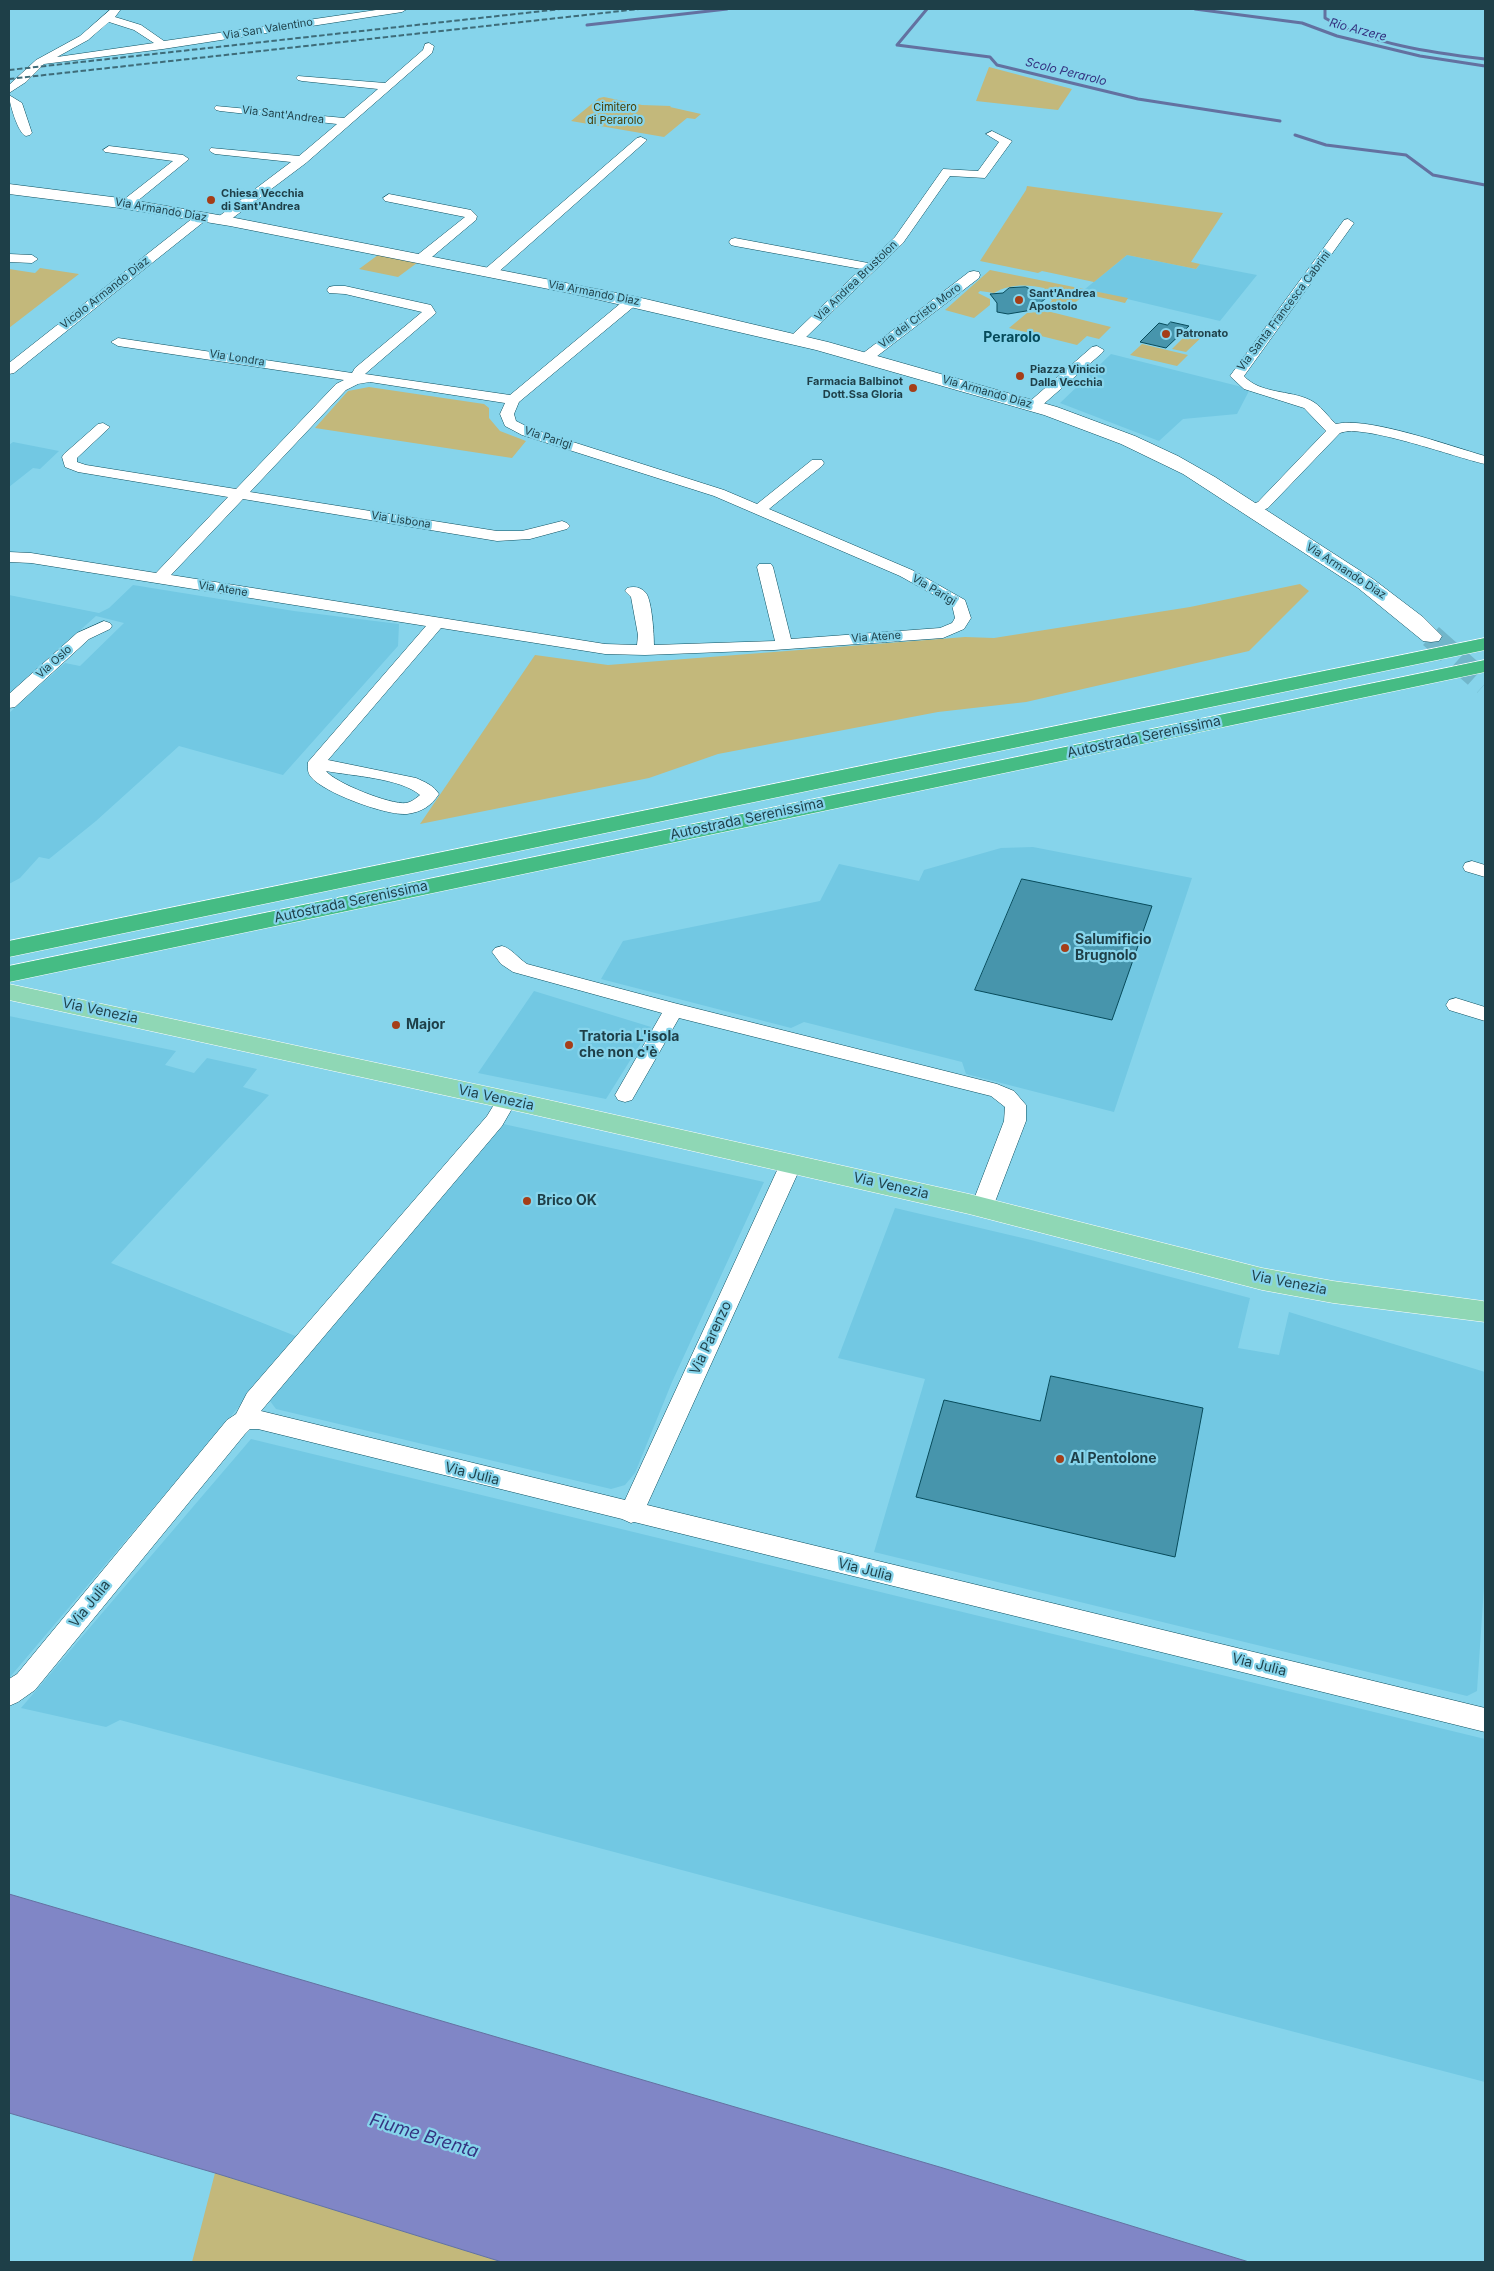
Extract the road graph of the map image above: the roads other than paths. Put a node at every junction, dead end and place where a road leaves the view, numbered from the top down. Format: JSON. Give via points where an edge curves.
{"nodes":[{"id":1,"x":116,"y":9,"type":"edge"},
{"id":2,"x":402,"y":9,"type":"edge"},
{"id":3,"x":107,"y":19,"type":"junction"},
{"id":4,"x":163,"y":46,"type":"junction"},
{"id":5,"x":429,"y":46,"type":"dead end"},
{"id":6,"x":47,"y":62,"type":"dead end"},
{"id":7,"x":302,"y":78,"type":"dead end"},
{"id":8,"x":388,"y":87,"type":"junction"},
{"id":9,"x":9,"y":90,"type":"edge"},
{"id":10,"x":9,"y":98,"type":"edge"},
{"id":11,"x":220,"y":108,"type":"dead end"},
{"id":12,"x":346,"y":122,"type":"junction"},
{"id":13,"x":26,"y":134,"type":"dead end"},
{"id":14,"x":992,"y":134,"type":"dead end"},
{"id":15,"x":641,"y":140,"type":"dead end"},
{"id":16,"x":109,"y":150,"type":"dead end"},
{"id":17,"x":215,"y":150,"type":"dead end"},
{"id":18,"x":302,"y":160,"type":"junction"},
{"id":19,"x":930,"y":169,"type":"dead end"},
{"id":20,"x":947,"y":172,"type":"junction"},
{"id":21,"x":9,"y":189,"type":"edge"},
{"id":22,"x":389,"y":198,"type":"dead end"},
{"id":23,"x":126,"y":204,"type":"junction"},
{"id":24,"x":202,"y":216,"type":"junction"},
{"id":25,"x":222,"y":220,"type":"junction"},
{"id":26,"x":1348,"y":223,"type":"dead end"},
{"id":27,"x":735,"y":242,"type":"dead end"},
{"id":28,"x":9,"y":258,"type":"edge"},
{"id":29,"x":32,"y":259,"type":"dead end"},
{"id":30,"x":421,"y":259,"type":"junction"},
{"id":31,"x":870,"y":267,"type":"junction"},
{"id":32,"x":490,"y":272,"type":"junction"},
{"id":33,"x":974,"y":275,"type":"dead end"},
{"id":34,"x":334,"y":290,"type":"dead end"},
{"id":35,"x":632,"y":301,"type":"junction"},
{"id":36,"x":795,"y":340,"type":"junction"},
{"id":37,"x":118,"y":342,"type":"dead end"},
{"id":38,"x":1097,"y":350,"type":"dead end"},
{"id":39,"x":867,"y":357,"type":"junction"},
{"id":40,"x":9,"y":370,"type":"edge"},
{"id":41,"x":355,"y":380,"type":"junction"},
{"id":42,"x":513,"y":400,"type":"junction"},
{"id":43,"x":1034,"y":405,"type":"junction"},
{"id":44,"x":103,"y":426,"type":"dead end"},
{"id":45,"x":1335,"y":430,"type":"junction"},
{"id":46,"x":1485,"y":460,"type":"edge"},
{"id":47,"x":817,"y":463,"type":"dead end"},
{"id":48,"x":239,"y":494,"type":"junction"},
{"id":49,"x":758,"y":510,"type":"junction"},
{"id":50,"x":1251,"y":510,"type":"junction"},
{"id":51,"x":562,"y":526,"type":"dead end"},
{"id":52,"x":9,"y":557,"type":"edge"},
{"id":53,"x":765,"y":567,"type":"dead end"},
{"id":54,"x":159,"y":579,"type":"junction"},
{"id":55,"x":633,"y":591,"type":"dead end"},
{"id":56,"x":963,"y":618,"type":"joint"},
{"id":57,"x":437,"y":623,"type":"junction"},
{"id":58,"x":104,"y":626,"type":"dead end"},
{"id":59,"x":1431,"y":636,"type":"tunnel mouth"},
{"id":60,"x":784,"y":644,"type":"junction"},
{"id":61,"x":1485,"y":644,"type":"edge"},
{"id":62,"x":645,"y":650,"type":"junction"},
{"id":63,"x":1485,"y":666,"type":"edge"},
{"id":64,"x":9,"y":703,"type":"edge"},
{"id":65,"x":317,"y":762,"type":"junction"},
{"id":66,"x":16,"y":947,"type":"edge"},
{"id":67,"x":502,"y":952,"type":"dead end"},
{"id":68,"x":11,"y":990,"type":"edge"},
{"id":69,"x":1456,"y":1005,"type":"dead end"},
{"id":70,"x":674,"y":1010,"type":"junction"},
{"id":71,"x":1485,"y":1014,"type":"edge"},
{"id":72,"x":625,"y":1095,"type":"dead end"},
{"id":73,"x":507,"y":1100,"type":"junction"},
{"id":74,"x":791,"y":1164,"type":"junction"},
{"id":75,"x":982,"y":1207,"type":"junction"},
{"id":76,"x":1485,"y":1311,"type":"edge"},
{"id":77,"x":245,"y":1420,"type":"junction"},
{"id":78,"x":632,"y":1513,"type":"junction"},
{"id":79,"x":9,"y":1694,"type":"edge"},
{"id":80,"x":1485,"y":1720,"type":"edge"}],
"edges":[{"from":1,"to":3,"type":"street"},
{"from":2,"to":4,"type":"street","name":"Via San Valentino"},
{"from":3,"to":4,"type":"street","via":[[144,32]]},
{"from":3,"to":9,"type":"street","via":[[79,41],[40,62]]},
{"from":4,"to":6,"type":"street","name":"Via San Valentino"},
{"from":5,"to":8,"type":"street","name":"Via Sant'Andrea","via":[[428,52]]},
{"from":7,"to":8,"type":"street"},
{"from":8,"to":12,"type":"street","name":"Via Sant'Andrea"},
{"from":10,"to":13,"type":"street","via":[[16,103]]},
{"from":11,"to":12,"type":"street","name":"Via Sant'Andrea"},
{"from":12,"to":18,"type":"street","name":"Via Sant'Andrea"},
{"from":14,"to":20,"type":"street","via":[[1006,141],[981,175]]},
{"from":15,"to":32,"type":"street"},
{"from":16,"to":23,"type":"street","via":[[183,159]]},
{"from":17,"to":18,"type":"street"},
{"from":18,"to":25,"type":"street","name":"Via Sant'Andrea"},
{"from":19,"to":20,"type":"street"},
{"from":20,"to":31,"type":"street","name":"Via Andrea Brustolon","via":[[900,240]]},
{"from":21,"to":23,"type":"street","name":"Via Armando Diaz"},
{"from":22,"to":30,"type":"street","via":[[471,216]]},
{"from":23,"to":24,"type":"street","name":"Via Armando Diaz"},
{"from":24,"to":25,"type":"street","name":"Via Armando Diaz"},
{"from":24,"to":40,"type":"street","name":"Vicolo Armando Diaz"},
{"from":25,"to":30,"type":"street","name":"Via Armando Diaz"},
{"from":26,"to":45,"type":"street","name":"Via Santa Francesca Cabrini","via":[[1237,376],[1244,384],[1305,402]]},
{"from":27,"to":31,"type":"street"},
{"from":28,"to":29,"type":"street"},
{"from":30,"to":32,"type":"street","name":"Via Armando Diaz"},
{"from":31,"to":36,"type":"street","name":"Via Andrea Brustolon"},
{"from":32,"to":35,"type":"street","name":"Via Armando Diaz"},
{"from":33,"to":39,"type":"street","name":"Via del Cristo Moro"},
{"from":34,"to":41,"type":"street","via":[[405,302],[429,310],[366,366]]},
{"from":35,"to":36,"type":"street","name":"Via Armando Diaz"},
{"from":35,"to":42,"type":"street"},
{"from":36,"to":39,"type":"street","name":"Via Armando Diaz"},
{"from":37,"to":41,"type":"street","name":"Via Londra","via":[[344,375]]},
{"from":38,"to":43,"type":"street"},
{"from":39,"to":43,"type":"street","name":"Via Armando Diaz"},
{"from":41,"to":42,"type":"street","name":"Via Londra","via":[[370,378]]},
{"from":41,"to":48,"type":"street","via":[[341,386]]},
{"from":42,"to":49,"type":"street","name":"Via Parigi","via":[[507,418],[520,430],[719,493]]},
{"from":43,"to":50,"type":"street","name":"Via Armando Diaz","via":[[1155,451]]},
{"from":44,"to":48,"type":"street","name":"Via Lisbona","via":[[69,457],[70,464],[83,469]]},
{"from":45,"to":46,"type":"street","via":[[1341,426],[1362,427]]},
{"from":45,"to":50,"type":"street","via":[[1262,505]]},
{"from":47,"to":49,"type":"street"},
{"from":48,"to":51,"type":"street","name":"Via Lisbona","via":[[509,537],[545,533]]},
{"from":48,"to":54,"type":"street"},
{"from":49,"to":56,"type":"street","name":"Via Parigi","via":[[934,588],[959,603]]},
{"from":50,"to":59,"type":"street","name":"Via Armando Diaz","via":[[1394,602]]},
{"from":52,"to":54,"type":"street","name":"Via Atene"},
{"from":53,"to":60,"type":"street"},
{"from":54,"to":57,"type":"street","name":"Via Atene"},
{"from":55,"to":62,"type":"street","via":[[639,595],[646,635]]},
{"from":56,"to":60,"type":"street","name":"Via Atene","via":[[958,626],[943,633]]},
{"from":57,"to":62,"type":"street","name":"Via Atene","via":[[586,647]]},
{"from":57,"to":65,"type":"street"},
{"from":58,"to":64,"type":"street","name":"Via Oslo","via":[[83,636]]},
{"from":60,"to":62,"type":"street","name":"Via Atene"},
{"from":61,"to":66,"type":"highway","name":"Autostrada Serenissima"},
{"from":63,"to":68,"type":"highway","name":"Autostrada Serenissima","via":[[63,962]]},
{"from":65,"to":65,"type":"street","via":[[318,774],[330,784],[396,808],[420,805],[430,794],[413,784],[359,770],[334,769]]},
{"from":67,"to":70,"type":"street","via":[[520,968]]},
{"from":68,"to":73,"type":"main road","name":"Via Venezia"},
{"from":69,"to":71,"type":"street"},
{"from":70,"to":72,"type":"street"},
{"from":70,"to":75,"type":"street","via":[[1007,1096],[1016,1105],[1015,1121]]},
{"from":73,"to":74,"type":"main road","name":"Via Venezia"},
{"from":73,"to":77,"type":"street","name":"Via Julia","via":[[494,1121],[255,1400]]},
{"from":74,"to":75,"type":"main road","name":"Via Venezia"},
{"from":74,"to":78,"type":"street","name":"Via Parenzo"},
{"from":75,"to":76,"type":"main road","name":"Via Venezia","via":[[1276,1282]]},
{"from":77,"to":78,"type":"street","name":"Via Julia","via":[[258,1420]]},
{"from":77,"to":79,"type":"street","name":"Via Julia","via":[[26,1682]]},
{"from":78,"to":80,"type":"street","name":"Via Julia"}]}
